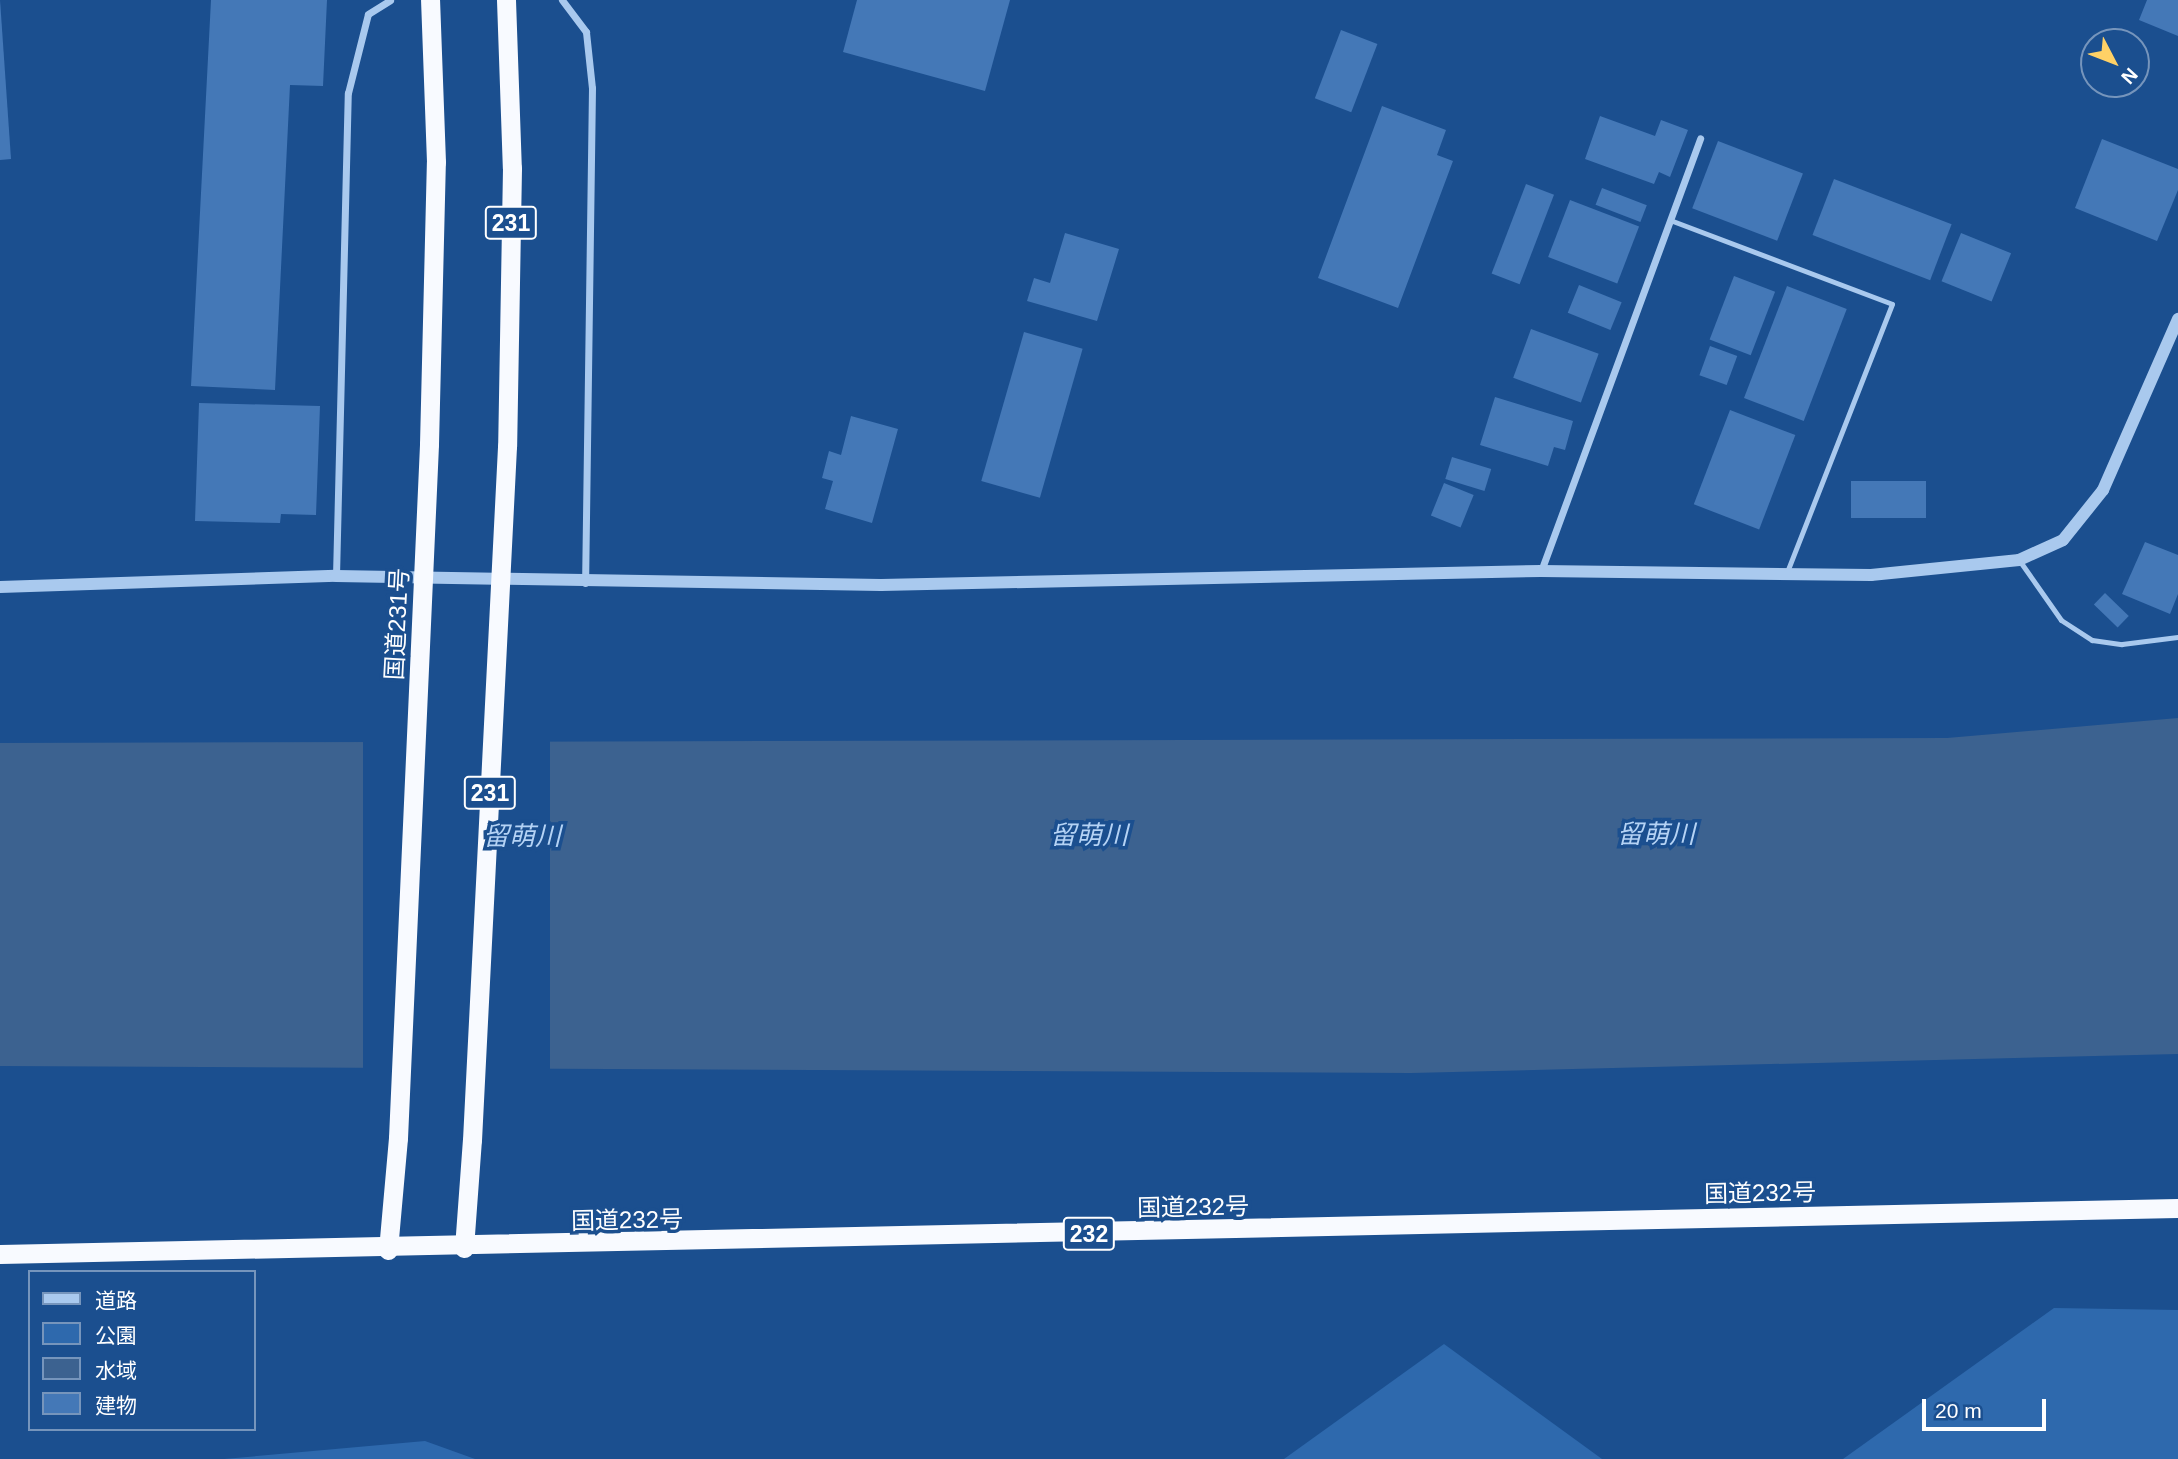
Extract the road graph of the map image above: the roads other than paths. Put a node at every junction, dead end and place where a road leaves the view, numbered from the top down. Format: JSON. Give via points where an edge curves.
{"nodes":[{"id":1,"x":390,"y":0,"type":"edge"},
{"id":2,"x":430,"y":0,"type":"edge"},
{"id":3,"x":506,"y":0,"type":"edge"},
{"id":4,"x":562,"y":0,"type":"edge"},
{"id":5,"x":1700,"y":138,"type":"dead end"},
{"id":6,"x":1670,"y":220,"type":"junction"},
{"id":7,"x":2178,"y":319,"type":"edge"},
{"id":8,"x":2020,"y":560,"type":"junction"},
{"id":9,"x":1541,"y":570,"type":"junction"},
{"id":10,"x":1786,"y":574,"type":"junction"},
{"id":11,"x":335,"y":576,"type":"junction"},
{"id":12,"x":584,"y":584,"type":"junction"},
{"id":13,"x":0,"y":587,"type":"edge"},
{"id":14,"x":2178,"y":638,"type":"edge"},
{"id":15,"x":2178,"y":1208,"type":"edge"},
{"id":16,"x":464,"y":1248,"type":"junction"},
{"id":17,"x":388,"y":1250,"type":"junction"},
{"id":18,"x":0,"y":1254,"type":"edge"}],
"edges":[{"from":1,"to":11,"type":"street","via":[[368,14],[348,93]]},
{"from":2,"to":17,"type":"highway","name":"国道231号","bridge":true,"via":[[436,162],[429,444],[398,1138]]},
{"from":3,"to":16,"type":"highway","number":"231","bridge":true,"via":[[512,168],[507,446]]},
{"from":4,"to":12,"type":"street","via":[[586,32],[592,88]]},
{"from":5,"to":6,"type":"street"},
{"from":6,"to":9,"type":"street"},
{"from":6,"to":10,"type":"lane","via":[[1892,304]]},
{"from":7,"to":8,"type":"street","via":[[2103,490],[2063,540]]},
{"from":8,"to":10,"type":"street","via":[[1871,575]]},
{"from":8,"to":14,"type":"lane","via":[[2061,620],[2091,640],[2122,644]]},
{"from":9,"to":10,"type":"street"},
{"from":9,"to":12,"type":"street","via":[[881,585]]},
{"from":11,"to":12,"type":"street"},
{"from":11,"to":13,"type":"street"},
{"from":15,"to":16,"type":"highway","name":"国道232号","number":"232"},
{"from":16,"to":17,"type":"highway","name":"国道232号","number":"232"},
{"from":17,"to":18,"type":"highway","name":"国道232号","number":"232"}]}
